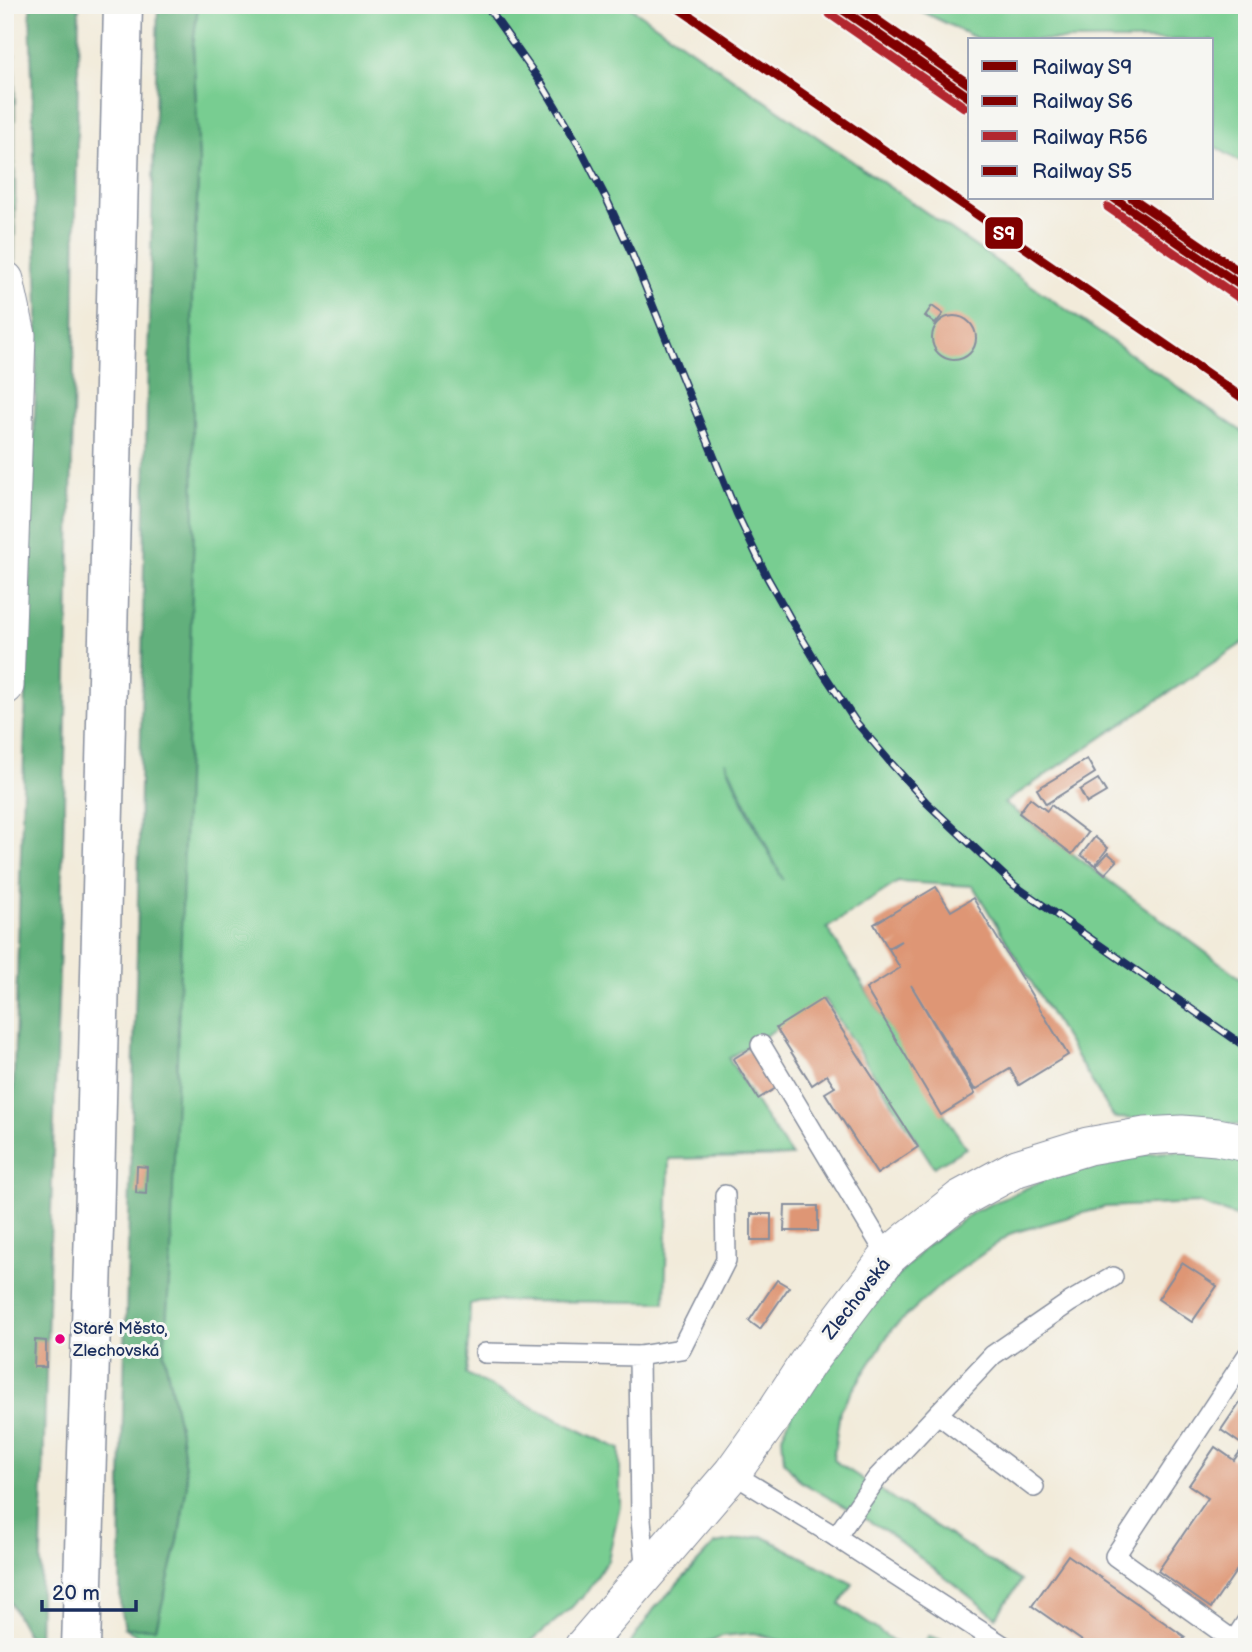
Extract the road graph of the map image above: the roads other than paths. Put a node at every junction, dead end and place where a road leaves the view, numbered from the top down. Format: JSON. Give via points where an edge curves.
{"nodes":[{"id":1,"x":123,"y":5,"type":"edge"},
{"id":2,"x":5,"y":280,"type":"edge"},
{"id":3,"x":6,"y":610,"type":"edge"},
{"id":4,"x":5,"y":686,"type":"edge"},
{"id":5,"x":761,"y":1045,"type":"dead end"},
{"id":6,"x":1247,"y":1143,"type":"edge"},
{"id":7,"x":725,"y":1195,"type":"dead end"},
{"id":8,"x":888,"y":1257,"type":"junction"},
{"id":9,"x":1113,"y":1277,"type":"dead end"},
{"id":10,"x":485,"y":1353,"type":"dead end"},
{"id":11,"x":639,"y":1356,"type":"junction"},
{"id":12,"x":1247,"y":1356,"type":"edge"},
{"id":13,"x":937,"y":1414,"type":"junction"},
{"id":14,"x":732,"y":1472,"type":"junction"},
{"id":15,"x":1034,"y":1487,"type":"dead end"},
{"id":16,"x":836,"y":1537,"type":"junction"},
{"id":17,"x":646,"y":1575,"type":"junction"},
{"id":18,"x":1247,"y":1621,"type":"edge"},
{"id":19,"x":1232,"y":1644,"type":"edge"},
{"id":20,"x":81,"y":1647,"type":"edge"},
{"id":21,"x":583,"y":1647,"type":"edge"},
{"id":22,"x":1005,"y":1647,"type":"edge"}],
"edges":[{"from":1,"to":20,"type":"main road"},
{"from":2,"to":3,"type":"street","via":[[17,335]]},
{"from":3,"to":4,"type":"street"},
{"from":5,"to":8,"type":"lane"},
{"from":6,"to":8,"type":"street","name":"Zlechovská","via":[[1182,1134],[1145,1136],[1088,1146],[1017,1168],[960,1199]]},
{"from":7,"to":11,"type":"lane","via":[[726,1261],[681,1349]]},
{"from":8,"to":14,"type":"street","name":"Zlechovská"},
{"from":9,"to":13,"type":"lane","via":[[993,1355]]},
{"from":10,"to":11,"type":"lane"},
{"from":11,"to":17,"type":"lane"},
{"from":12,"to":19,"type":"lane","via":[[1115,1556]]},
{"from":13,"to":15,"type":"lane"},
{"from":13,"to":16,"type":"lane","via":[[877,1478]]},
{"from":14,"to":16,"type":"lane"},
{"from":14,"to":17,"type":"street","name":"Zlechovská"},
{"from":16,"to":22,"type":"lane"},
{"from":17,"to":21,"type":"street","name":"Zlechovská"},
{"from":18,"to":19,"type":"lane"}]}
